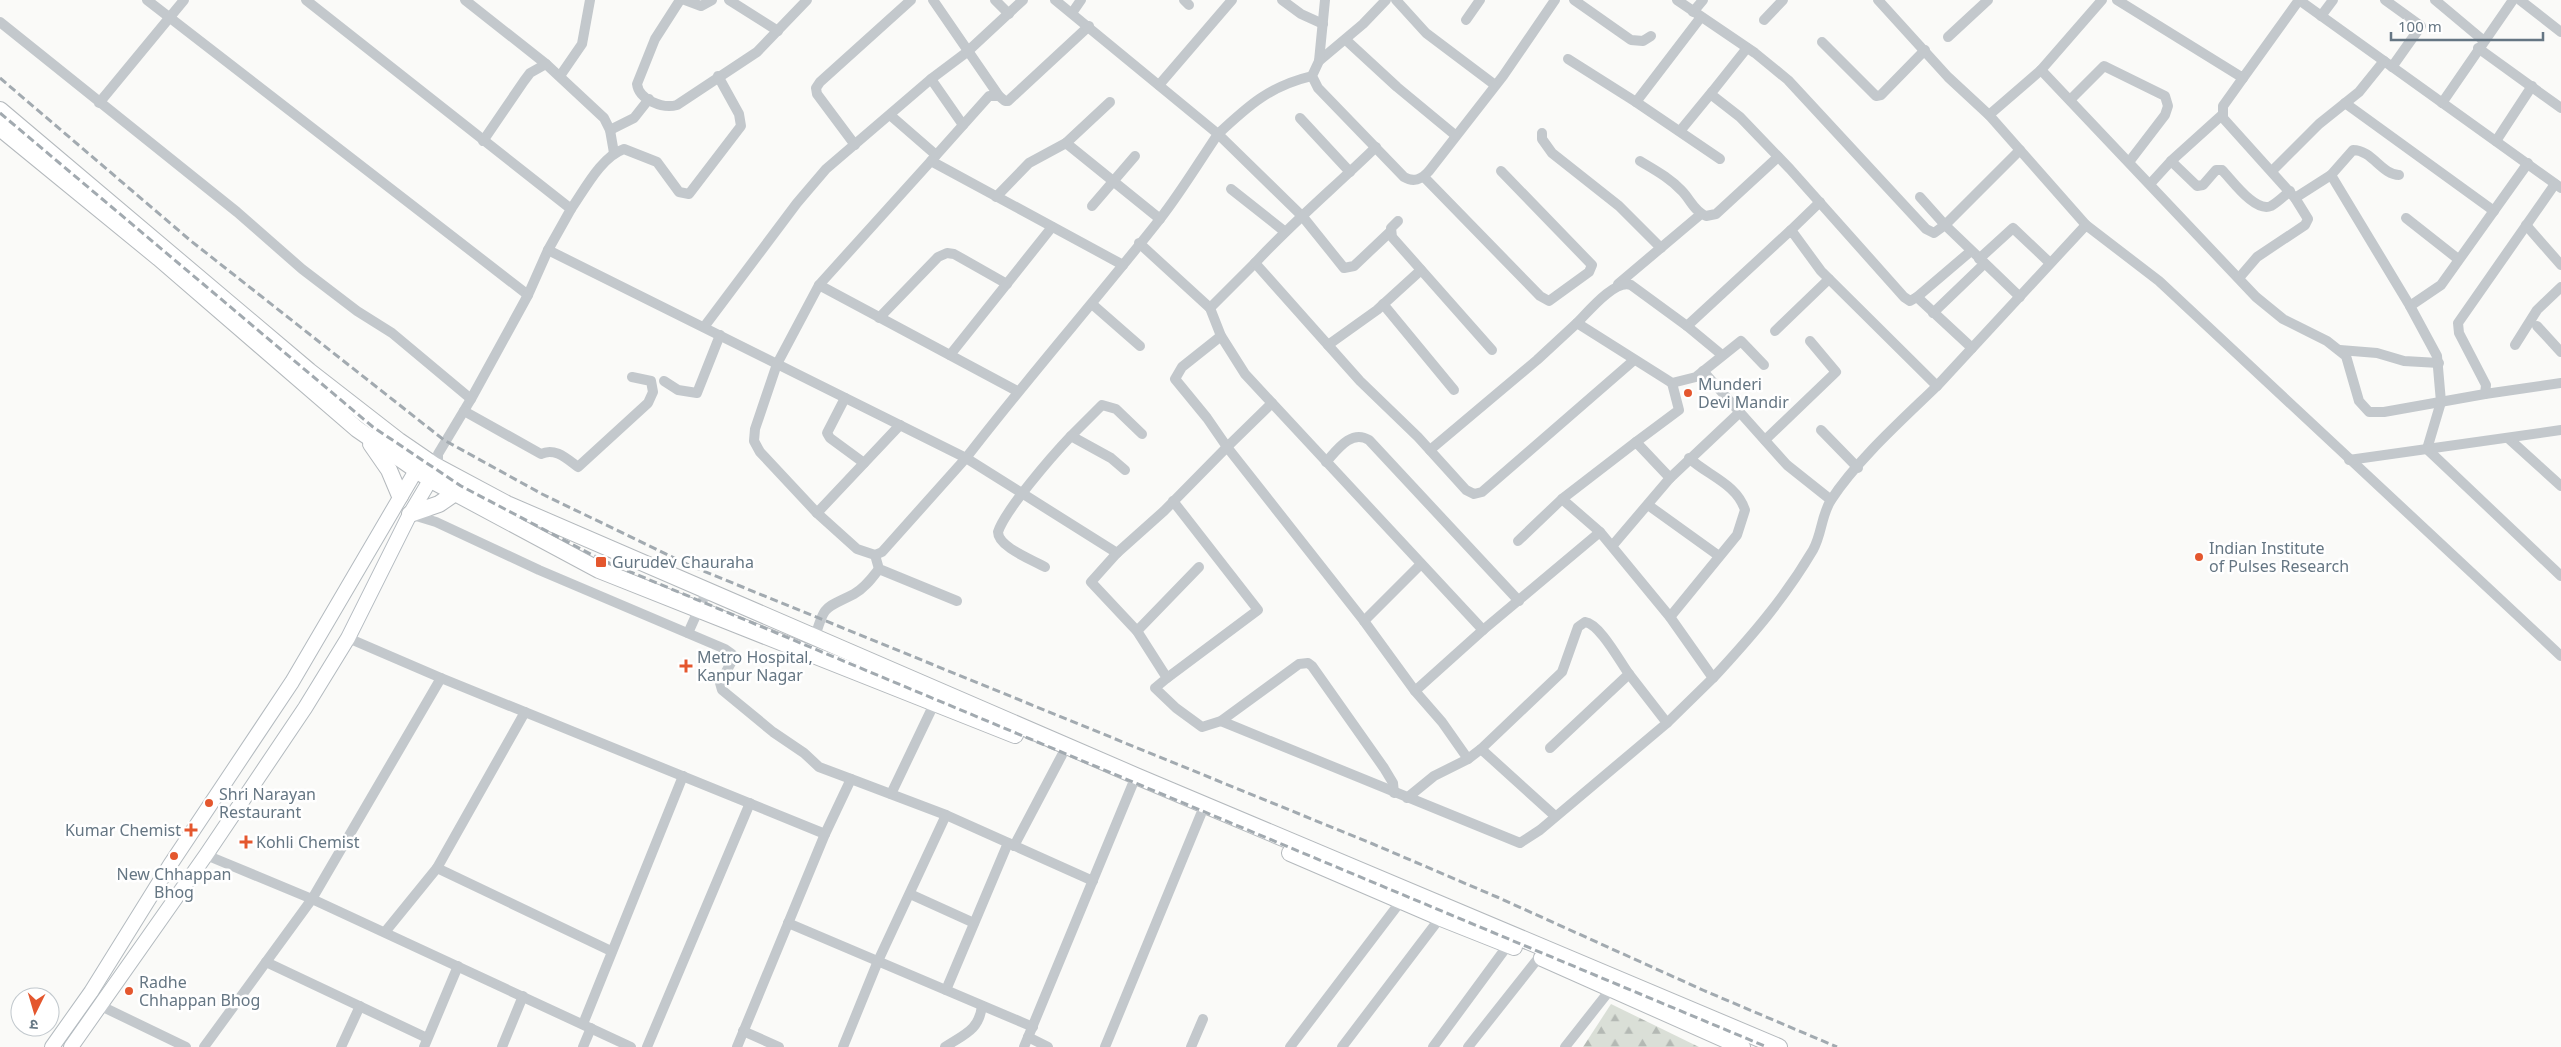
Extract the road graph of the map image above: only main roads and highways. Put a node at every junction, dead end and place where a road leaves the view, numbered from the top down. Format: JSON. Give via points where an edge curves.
{"nodes":[{"id":1,"x":0,"y":110,"type":"edge"},
{"id":2,"x":0,"y":128,"type":"edge"},
{"id":3,"x":105,"y":206,"type":"junction"},
{"id":4,"x":182,"y":270,"type":"junction"},
{"id":5,"x":357,"y":430,"type":"junction"},
{"id":6,"x":429,"y":466,"type":"junction"},
{"id":7,"x":455,"y":493,"type":"junction"},
{"id":8,"x":400,"y":496,"type":"junction"},
{"id":9,"x":410,"y":514,"type":"junction"},
{"id":10,"x":1135,"y":780,"type":"junction"},
{"id":11,"x":1445,"y":913,"type":"junction"},
{"id":12,"x":1543,"y":953,"type":"junction"},
{"id":13,"x":1762,"y":1044,"type":"edge"},
{"id":14,"x":52,"y":1047,"type":"edge"},
{"id":15,"x":72,"y":1047,"type":"edge"},
{"id":16,"x":1742,"y":1047,"type":"edge"},
{"id":17,"x":1779,"y":1047,"type":"edge"}],
"edges":[{"from":1,"to":3,"type":"highway"},
{"from":2,"to":3,"type":"highway"},
{"from":3,"to":4,"type":"highway"},
{"from":4,"to":5,"type":"highway"},
{"from":4,"to":6,"type":"highway"},
{"from":5,"to":6,"type":"highway"},
{"from":5,"to":8,"type":"highway","via":[[383,460]]},
{"from":6,"to":7,"type":"highway"},
{"from":6,"to":8,"type":"main road"},
{"from":6,"to":9,"type":"main road"},
{"from":6,"to":10,"type":"highway","via":[[507,504]]},
{"from":7,"to":9,"type":"highway","via":[[439,504]]},
{"from":7,"to":10,"type":"highway","via":[[598,570],[1062,755]]},
{"from":8,"to":14,"type":"main road","via":[[292,682]]},
{"from":9,"to":15,"type":"main road","via":[[348,638],[305,708]]},
{"from":10,"to":11,"type":"highway"},
{"from":10,"to":11,"type":"highway","via":[[1202,814],[1401,901]]},
{"from":11,"to":12,"type":"highway"},
{"from":12,"to":13,"type":"highway"},
{"from":12,"to":16,"type":"highway","via":[[1610,990]]},
{"from":13,"to":17,"type":"highway"}]}
